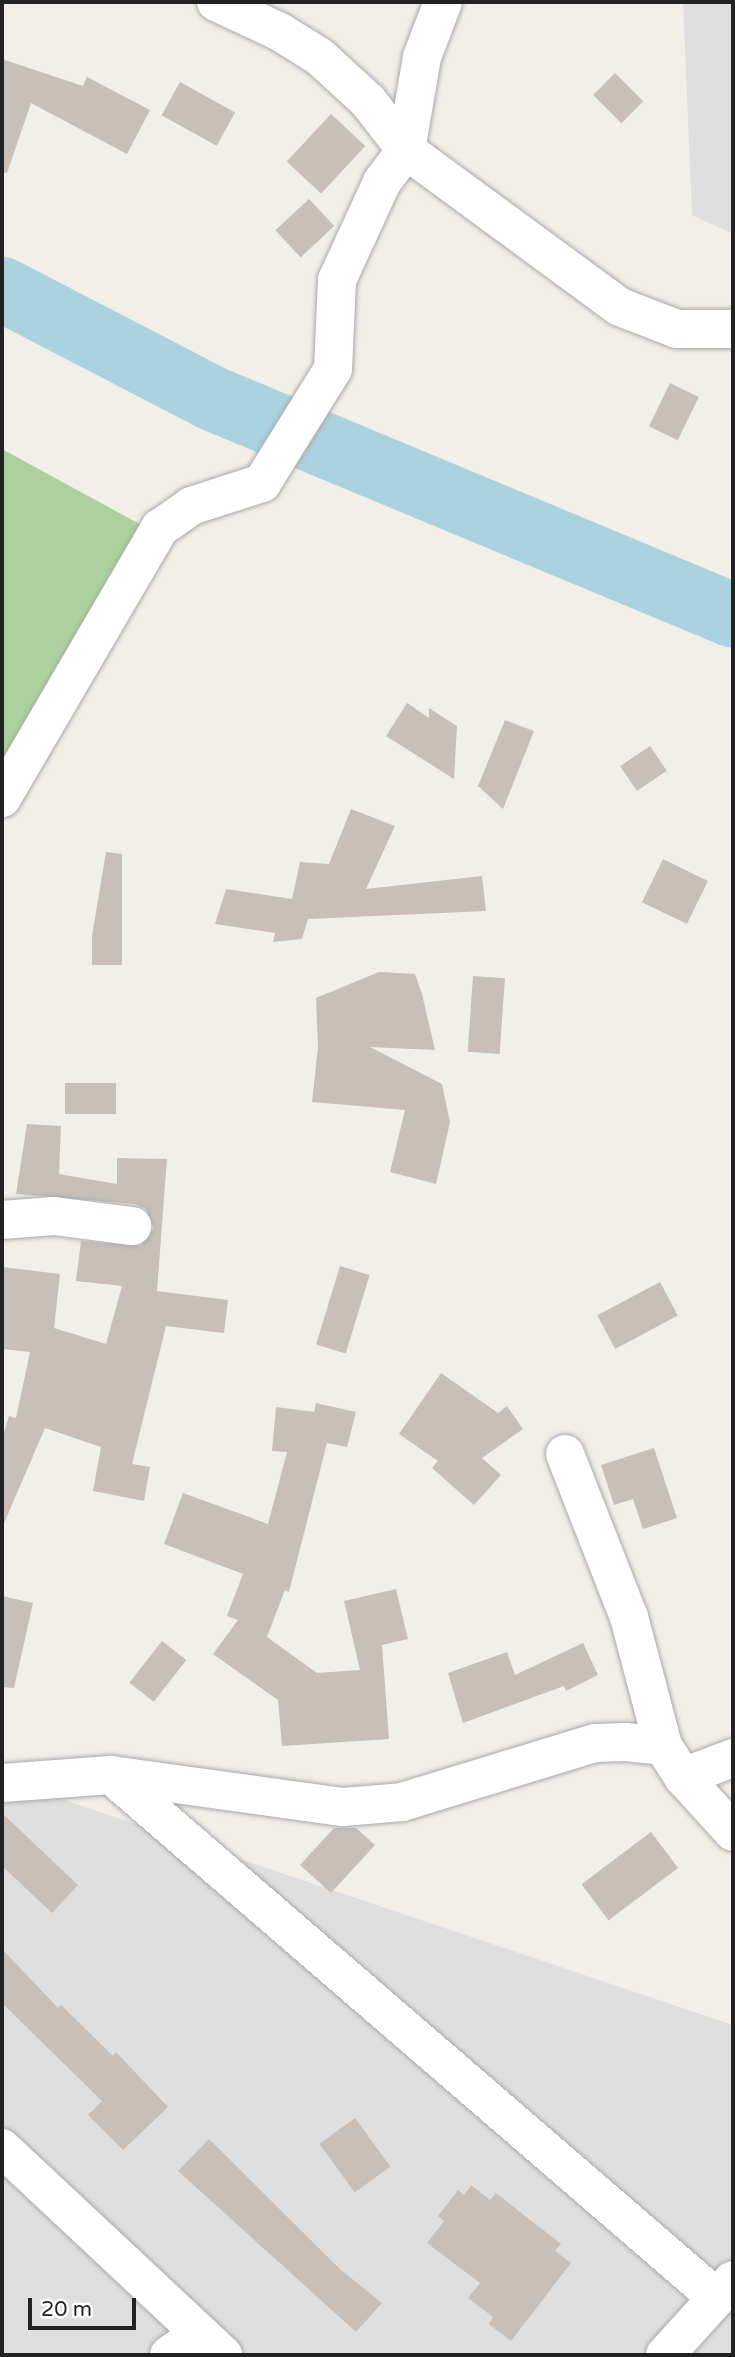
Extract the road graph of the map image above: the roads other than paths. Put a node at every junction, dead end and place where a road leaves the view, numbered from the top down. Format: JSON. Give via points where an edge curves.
{"nodes":[{"id":1,"x":216,"y":2,"type":"edge"},
{"id":2,"x":443,"y":2,"type":"edge"},
{"id":3,"x":406,"y":150,"type":"junction"},
{"id":4,"x":733,"y":328,"type":"edge"},
{"id":5,"x":2,"y":798,"type":"edge"},
{"id":6,"x":2,"y":1220,"type":"edge"},
{"id":7,"x":132,"y":1226,"type":"dead end"},
{"id":8,"x":565,"y":1454,"type":"dead end"},
{"id":9,"x":733,"y":1758,"type":"edge"},
{"id":10,"x":673,"y":1761,"type":"junction"},
{"id":11,"x":111,"y":1775,"type":"junction"},
{"id":12,"x":2,"y":1783,"type":"edge"},
{"id":13,"x":733,"y":1832,"type":"edge"},
{"id":14,"x":2,"y":2148,"type":"edge"},
{"id":15,"x":725,"y":2289,"type":"edge"},
{"id":16,"x":197,"y":2348,"type":"edge"},
{"id":17,"x":665,"y":2355,"type":"edge"}],
"edges":[{"from":1,"to":3,"type":"street","via":[[320,57],[368,102]]},
{"from":2,"to":3,"type":"street","via":[[422,57]]},
{"from":3,"to":4,"type":"street","via":[[620,307],[677,329]]},
{"from":3,"to":5,"type":"street","via":[[382,182],[337,280],[333,369],[279,460],[262,483],[191,506],[160,528]]},
{"from":6,"to":7,"type":"street","via":[[54,1216]]},
{"from":8,"to":10,"type":"street","via":[[629,1617]]},
{"from":9,"to":10,"type":"street"},
{"from":10,"to":11,"type":"street","via":[[595,1743],[402,1802],[343,1807]]},
{"from":10,"to":13,"type":"street"},
{"from":11,"to":12,"type":"street"},
{"from":11,"to":15,"type":"street"},
{"from":14,"to":16,"type":"street"},
{"from":15,"to":17,"type":"street"}]}
